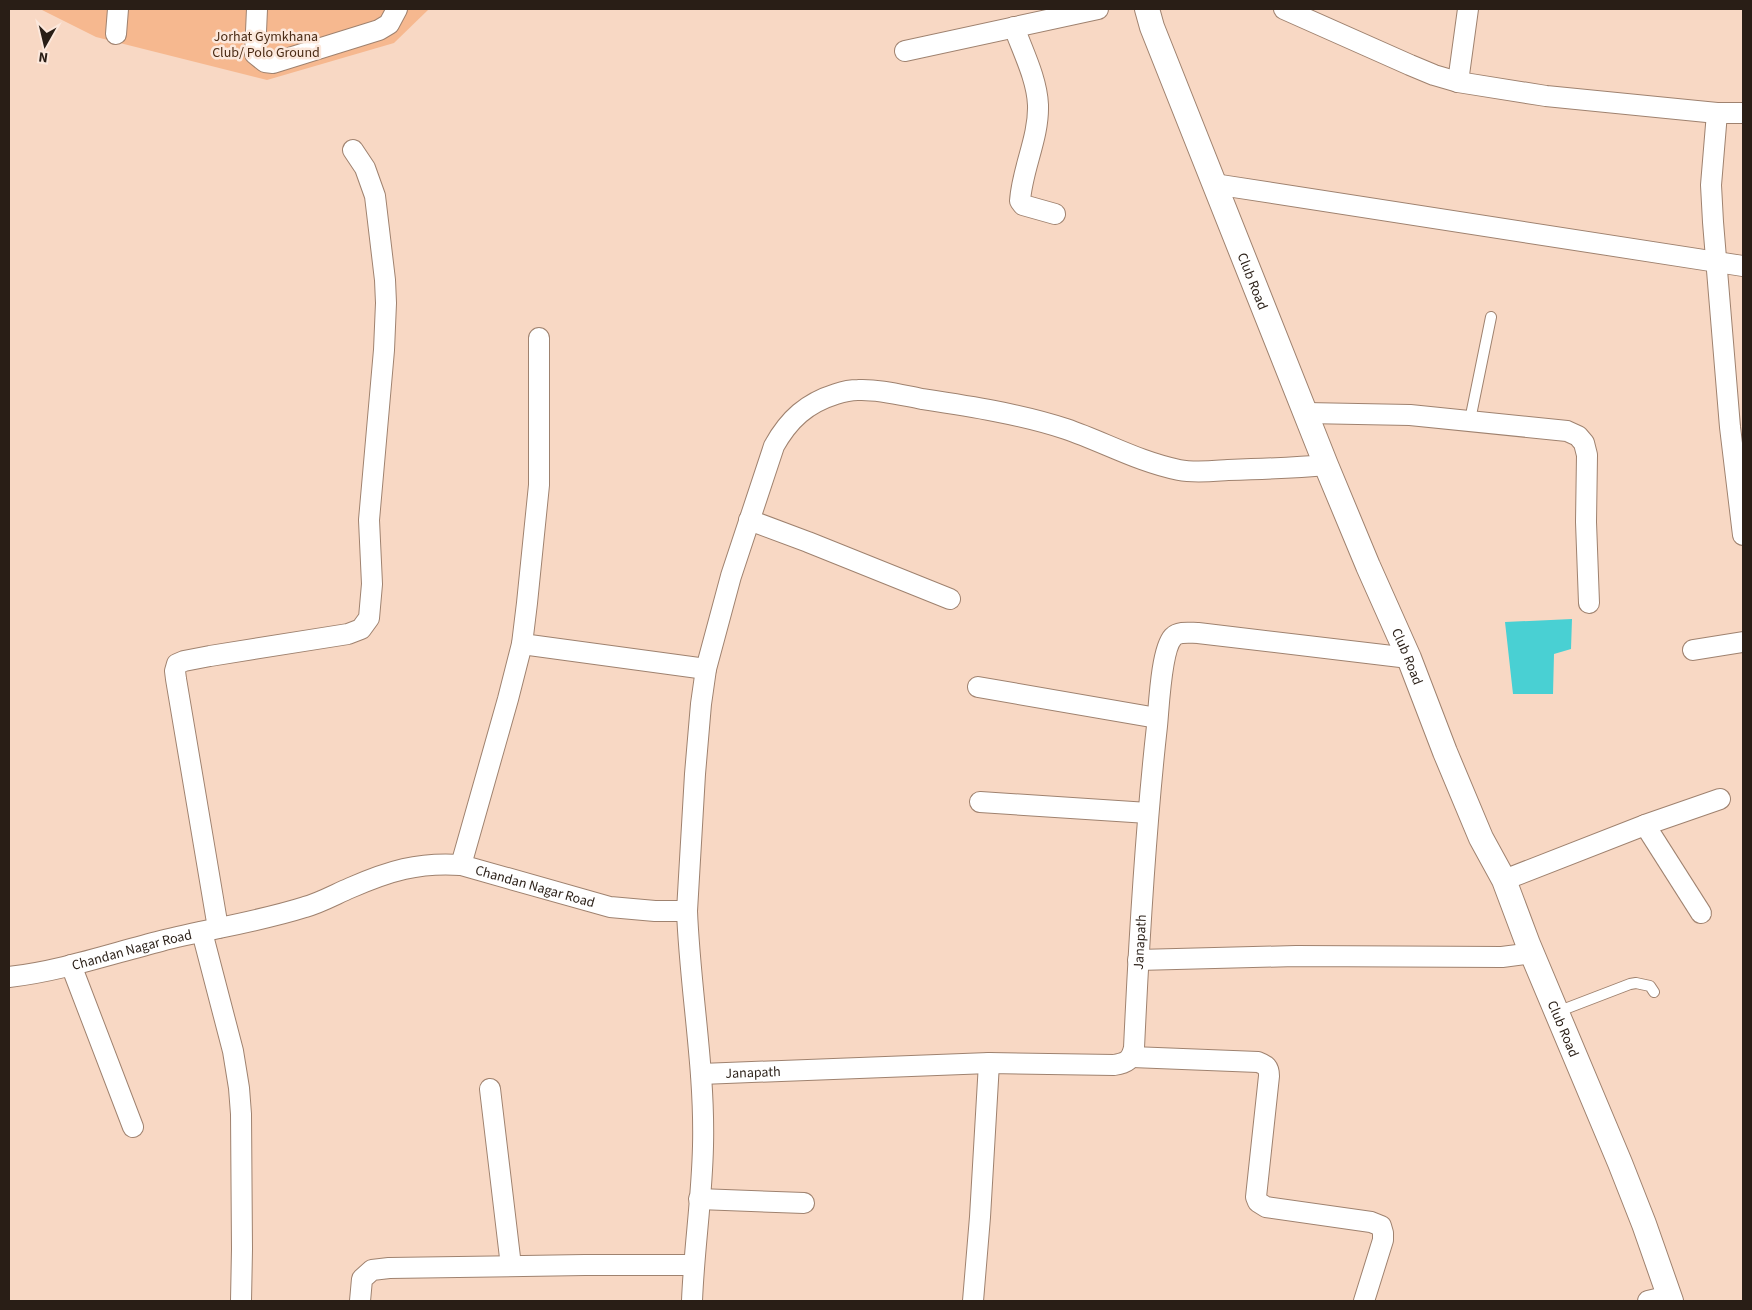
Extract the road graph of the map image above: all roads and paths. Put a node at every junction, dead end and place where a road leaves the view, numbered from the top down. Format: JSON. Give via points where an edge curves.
{"nodes":[{"id":1,"x":118,"y":9,"type":"edge"},
{"id":2,"x":257,"y":9,"type":"edge"},
{"id":3,"x":397,"y":9,"type":"edge"},
{"id":4,"x":1098,"y":9,"type":"edge"},
{"id":5,"x":1147,"y":9,"type":"edge"},
{"id":6,"x":1284,"y":9,"type":"edge"},
{"id":7,"x":1468,"y":9,"type":"edge"},
{"id":8,"x":1014,"y":27,"type":"junction"},
{"id":9,"x":116,"y":34,"type":"dead end"},
{"id":10,"x":905,"y":51,"type":"dead end"},
{"id":11,"x":1458,"y":82,"type":"junction"},
{"id":12,"x":1717,"y":112,"type":"junction"},
{"id":13,"x":1743,"y":113,"type":"edge"},
{"id":14,"x":353,"y":150,"type":"dead end"},
{"id":15,"x":1214,"y":184,"type":"junction"},
{"id":16,"x":1055,"y":214,"type":"dead end"},
{"id":17,"x":1716,"y":262,"type":"junction"},
{"id":18,"x":1743,"y":266,"type":"edge"},
{"id":19,"x":1491,"y":317,"type":"dead end"},
{"id":20,"x":539,"y":338,"type":"dead end"},
{"id":21,"x":1306,"y":413,"type":"junction"},
{"id":22,"x":1470,"y":420,"type":"junction"},
{"id":23,"x":1738,"y":448,"type":"edge"},
{"id":24,"x":1326,"y":466,"type":"junction"},
{"id":25,"x":749,"y":520,"type":"junction"},
{"id":26,"x":1743,"y":535,"type":"edge"},
{"id":27,"x":950,"y":600,"type":"dead end"},
{"id":28,"x":1589,"y":603,"type":"dead end"},
{"id":29,"x":1743,"y":642,"type":"edge"},
{"id":30,"x":522,"y":644,"type":"junction"},
{"id":31,"x":1692,"y":650,"type":"dead end"},
{"id":32,"x":1409,"y":658,"type":"junction"},
{"id":33,"x":706,"y":669,"type":"junction"},
{"id":34,"x":978,"y":687,"type":"dead end"},
{"id":35,"x":1157,"y":718,"type":"junction"},
{"id":36,"x":1720,"y":799,"type":"dead end"},
{"id":37,"x":980,"y":802,"type":"dead end"},
{"id":38,"x":1148,"y":813,"type":"junction"},
{"id":39,"x":1645,"y":825,"type":"junction"},
{"id":40,"x":460,"y":864,"type":"junction"},
{"id":41,"x":1504,"y":880,"type":"junction"},
{"id":42,"x":687,"y":911,"type":"junction"},
{"id":43,"x":1701,"y":913,"type":"dead end"},
{"id":44,"x":210,"y":930,"type":"junction"},
{"id":45,"x":1532,"y":953,"type":"junction"},
{"id":46,"x":1138,"y":960,"type":"junction"},
{"id":47,"x":71,"y":965,"type":"junction"},
{"id":48,"x":9,"y":977,"type":"edge"},
{"id":49,"x":1654,"y":992,"type":"dead end"},
{"id":50,"x":1557,"y":1012,"type":"junction"},
{"id":51,"x":1132,"y":1057,"type":"junction"},
{"id":52,"x":989,"y":1063,"type":"junction"},
{"id":53,"x":701,"y":1074,"type":"junction"},
{"id":54,"x":490,"y":1089,"type":"dead end"},
{"id":55,"x":133,"y":1127,"type":"dead end"},
{"id":56,"x":699,"y":1199,"type":"junction"},
{"id":57,"x":804,"y":1203,"type":"dead end"},
{"id":58,"x":693,"y":1264,"type":"junction"},
{"id":59,"x":511,"y":1266,"type":"junction"},
{"id":60,"x":1662,"y":1299,"type":"edge"},
{"id":61,"x":240,"y":1301,"type":"edge"},
{"id":62,"x":360,"y":1301,"type":"edge"},
{"id":63,"x":692,"y":1301,"type":"edge"},
{"id":64,"x":973,"y":1301,"type":"edge"},
{"id":65,"x":1364,"y":1301,"type":"edge"}],
"edges":[{"from":1,"to":9,"type":"street"},
{"from":2,"to":3,"type":"street","via":[[254,54],[265,62],[273,63],[379,30],[388,24]]},
{"from":4,"to":8,"type":"street"},
{"from":5,"to":15,"type":"street","name":"Club Road"},
{"from":6,"to":11,"type":"street","via":[[1410,65]]},
{"from":7,"to":11,"type":"street"},
{"from":8,"to":10,"type":"street"},
{"from":8,"to":16,"type":"street","via":[[1034,82],[1038,107],[1020,201],[1023,205]]},
{"from":11,"to":12,"type":"street","via":[[1546,96]]},
{"from":12,"to":13,"type":"street"},
{"from":12,"to":17,"type":"street","via":[[1711,185]]},
{"from":14,"to":44,"type":"street","via":[[365,168],[374,196],[386,295],[369,520],[372,584],[369,618],[361,629],[348,634],[184,660],[177,664],[175,671]]},
{"from":15,"to":17,"type":"street"},
{"from":15,"to":21,"type":"street","name":"Club Road"},
{"from":17,"to":18,"type":"street"},
{"from":17,"to":23,"type":"street"},
{"from":19,"to":22,"type":"lane"},
{"from":20,"to":30,"type":"street","via":[[539,485]]},
{"from":21,"to":22,"type":"street"},
{"from":21,"to":24,"type":"street","name":"Club Road"},
{"from":22,"to":28,"type":"street","via":[[1566,430],[1584,443],[1587,455]]},
{"from":23,"to":26,"type":"street"},
{"from":24,"to":25,"type":"street","via":[[1182,471],[1041,422],[957,404],[858,390],[817,402],[797,414],[784,429],[774,446]]},
{"from":24,"to":32,"type":"street","name":"Club Road"},
{"from":25,"to":27,"type":"street"},
{"from":25,"to":33,"type":"street"},
{"from":29,"to":31,"type":"street"},
{"from":30,"to":33,"type":"street"},
{"from":30,"to":40,"type":"street"},
{"from":32,"to":35,"type":"street","name":"Janapath","via":[[1182,632],[1173,637],[1166,649]]},
{"from":32,"to":41,"type":"street","name":"Club Road","via":[[1481,838]]},
{"from":33,"to":42,"type":"street","via":[[696,756]]},
{"from":34,"to":35,"type":"street"},
{"from":35,"to":38,"type":"street","name":"Janapath"},
{"from":36,"to":39,"type":"street"},
{"from":37,"to":38,"type":"street"},
{"from":38,"to":46,"type":"street","name":"Janapath"},
{"from":39,"to":41,"type":"street"},
{"from":39,"to":43,"type":"street"},
{"from":40,"to":42,"type":"street","name":"Chandan Nagar Road","via":[[610,907]]},
{"from":40,"to":44,"type":"street","name":"Chandan Nagar Road","via":[[413,866],[365,881],[308,906]]},
{"from":41,"to":45,"type":"street","name":"Club Road"},
{"from":42,"to":53,"type":"street"},
{"from":44,"to":47,"type":"street","name":"Chandan Nagar Road"},
{"from":44,"to":61,"type":"street","via":[[239,1088]]},
{"from":45,"to":46,"type":"street","via":[[1502,957],[1296,956]]},
{"from":45,"to":50,"type":"street","name":"Club Road"},
{"from":46,"to":51,"type":"street","name":"Janapath"},
{"from":47,"to":48,"type":"street","name":"Chandan Nagar Road"},
{"from":47,"to":55,"type":"street"},
{"from":49,"to":50,"type":"lane","via":[[1650,986],[1630,984]]},
{"from":50,"to":60,"type":"street","name":"Club Road","via":[[1620,1163]]},
{"from":51,"to":52,"type":"street","name":"Janapath","via":[[1126,1063],[1114,1065]]},
{"from":51,"to":65,"type":"street","via":[[1258,1062],[1265,1065],[1269,1076],[1258,1202],[1266,1207],[1381,1226],[1383,1240]]},
{"from":52,"to":53,"type":"street","name":"Janapath"},
{"from":52,"to":64,"type":"street"},
{"from":53,"to":56,"type":"street","via":[[703,1146]]},
{"from":54,"to":59,"type":"street"},
{"from":56,"to":57,"type":"street"},
{"from":56,"to":58,"type":"street"},
{"from":58,"to":59,"type":"street"},
{"from":58,"to":63,"type":"street"},
{"from":59,"to":62,"type":"street","via":[[372,1270],[362,1279]]}]}
